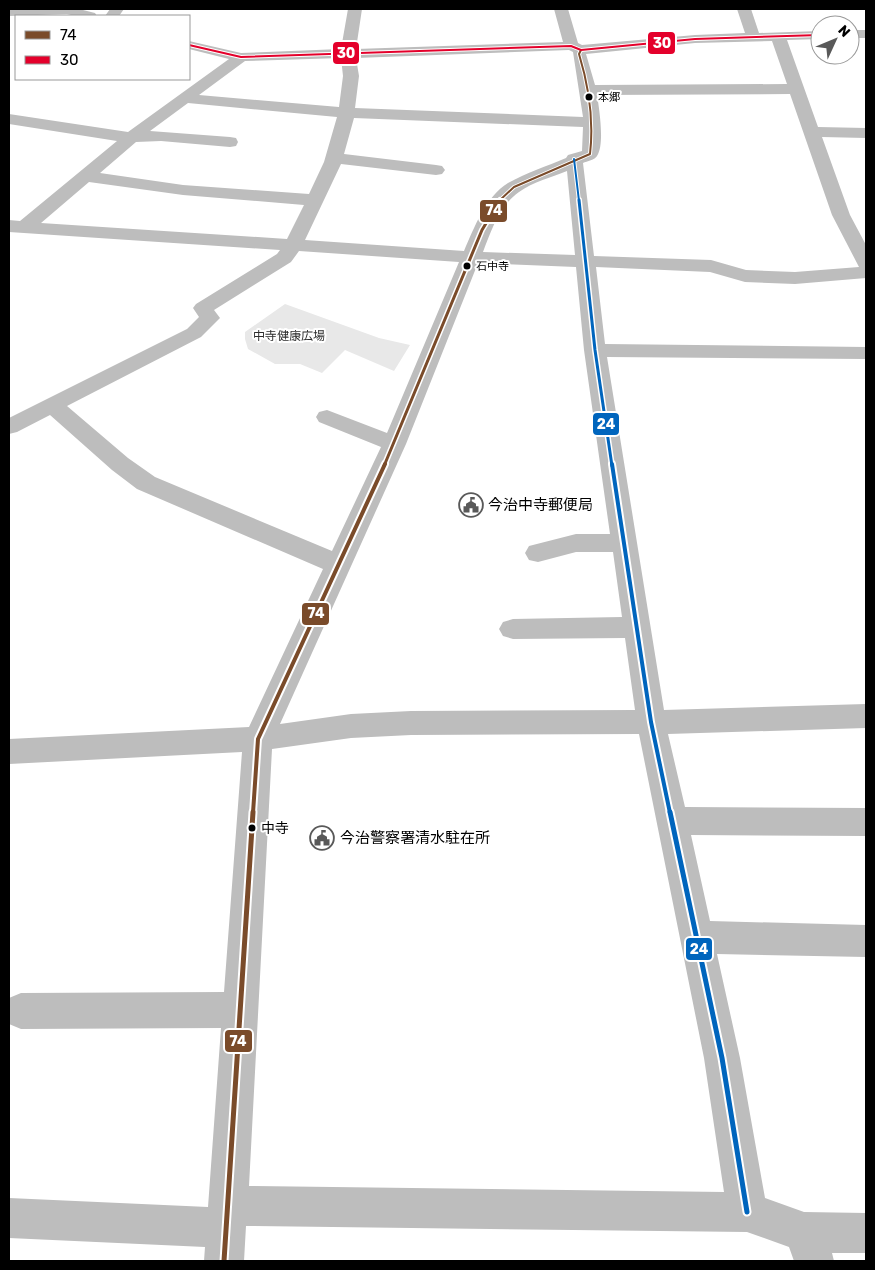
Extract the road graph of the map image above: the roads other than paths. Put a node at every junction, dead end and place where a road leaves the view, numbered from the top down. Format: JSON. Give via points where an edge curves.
{"nodes":[{"id":1,"x":355,"y":9,"type":"edge"},
{"id":2,"x":561,"y":9,"type":"edge"},
{"id":3,"x":744,"y":9,"type":"edge"},
{"id":4,"x":9,"y":12,"type":"edge"},
{"id":5,"x":86,"y":15,"type":"edge"},
{"id":6,"x":810,"y":35,"type":"edge"},
{"id":7,"x":753,"y":36,"type":"junction"},
{"id":8,"x":778,"y":36,"type":"junction"},
{"id":9,"x":190,"y":45,"type":"edge"},
{"id":10,"x":576,"y":48,"type":"junction"},
{"id":11,"x":348,"y":53,"type":"junction"},
{"id":12,"x":242,"y":57,"type":"junction"},
{"id":13,"x":796,"y":89,"type":"junction"},
{"id":14,"x":588,"y":90,"type":"junction"},
{"id":15,"x":184,"y":98,"type":"junction"},
{"id":16,"x":347,"y":112,"type":"junction"},
{"id":17,"x":9,"y":119,"type":"edge"},
{"id":18,"x":591,"y":122,"type":"junction"},
{"id":19,"x":811,"y":132,"type":"junction"},
{"id":20,"x":866,"y":133,"type":"edge"},
{"id":21,"x":131,"y":138,"type":"junction"},
{"id":22,"x":230,"y":142,"type":"dead end"},
{"id":23,"x":335,"y":158,"type":"junction"},
{"id":24,"x":574,"y":159,"type":"junction"},
{"id":25,"x":436,"y":170,"type":"dead end"},
{"id":26,"x":85,"y":176,"type":"junction"},
{"id":27,"x":315,"y":200,"type":"junction"},
{"id":28,"x":16,"y":227,"type":"edge"},
{"id":29,"x":294,"y":244,"type":"junction"},
{"id":30,"x":472,"y":257,"type":"junction"},
{"id":31,"x":586,"y":262,"type":"junction"},
{"id":32,"x":866,"y":263,"type":"edge"},
{"id":33,"x":866,"y":272,"type":"edge"},
{"id":34,"x":595,"y":350,"type":"junction"},
{"id":35,"x":866,"y":353,"type":"edge"},
{"id":36,"x":52,"y":405,"type":"junction"},
{"id":37,"x":327,"y":417,"type":"dead end"},
{"id":38,"x":9,"y":426,"type":"edge"},
{"id":39,"x":394,"y":444,"type":"junction"},
{"id":40,"x":624,"y":543,"type":"junction"},
{"id":41,"x":538,"y":553,"type":"dead end"},
{"id":42,"x":339,"y":565,"type":"junction"},
{"id":43,"x":637,"y":627,"type":"junction"},
{"id":44,"x":513,"y":629,"type":"dead end"},
{"id":45,"x":866,"y":716,"type":"edge"},
{"id":46,"x":651,"y":722,"type":"junction"},
{"id":47,"x":258,"y":739,"type":"junction"},
{"id":48,"x":9,"y":751,"type":"edge"},
{"id":49,"x":672,"y":821,"type":"junction"},
{"id":50,"x":866,"y":822,"type":"edge"},
{"id":51,"x":697,"y":937,"type":"junction"},
{"id":52,"x":866,"y":941,"type":"edge"},
{"id":53,"x":241,"y":1010,"type":"junction"},
{"id":54,"x":21,"y":1011,"type":"dead end"},
{"id":55,"x":747,"y":1212,"type":"junction"},
{"id":56,"x":9,"y":1218,"type":"edge"},
{"id":57,"x":226,"y":1232,"type":"edge"},
{"id":58,"x":866,"y":1233,"type":"edge"},
{"id":59,"x":809,"y":1247,"type":"edge"}],
"edges":[{"from":1,"to":11,"type":"street"},
{"from":2,"to":10,"type":"street"},
{"from":3,"to":7,"type":"street"},
{"from":4,"to":5,"type":"street","via":[[67,10]]},
{"from":6,"to":8,"type":"street"},
{"from":7,"to":8,"type":"street"},
{"from":7,"to":10,"type":"street"},
{"from":8,"to":13,"type":"street"},
{"from":9,"to":12,"type":"street"},
{"from":10,"to":11,"type":"street"},
{"from":10,"to":14,"type":"street"},
{"from":11,"to":12,"type":"street"},
{"from":11,"to":16,"type":"street","via":[[351,76]]},
{"from":12,"to":15,"type":"street"},
{"from":13,"to":14,"type":"street"},
{"from":13,"to":19,"type":"street"},
{"from":14,"to":18,"type":"street"},
{"from":15,"to":16,"type":"street"},
{"from":15,"to":21,"type":"street"},
{"from":16,"to":18,"type":"street"},
{"from":16,"to":23,"type":"street"},
{"from":17,"to":21,"type":"street"},
{"from":18,"to":24,"type":"street","via":[[590,154]]},
{"from":19,"to":20,"type":"street"},
{"from":19,"to":32,"type":"street","via":[[841,214]]},
{"from":21,"to":22,"type":"street","via":[[160,136]]},
{"from":21,"to":26,"type":"street"},
{"from":23,"to":25,"type":"street"},
{"from":23,"to":27,"type":"street"},
{"from":24,"to":30,"type":"street","via":[[514,187],[501,198],[482,230]]},
{"from":24,"to":31,"type":"street"},
{"from":26,"to":27,"type":"street","via":[[184,190]]},
{"from":26,"to":28,"type":"street"},
{"from":27,"to":29,"type":"street"},
{"from":28,"to":29,"type":"street"},
{"from":29,"to":30,"type":"street"},
{"from":29,"to":36,"type":"street","via":[[284,258],[203,308],[210,318],[194,333]]},
{"from":30,"to":31,"type":"street"},
{"from":30,"to":39,"type":"street"},
{"from":31,"to":33,"type":"street","via":[[711,266],[744,276],[796,278]]},
{"from":31,"to":34,"type":"street"},
{"from":34,"to":35,"type":"street"},
{"from":34,"to":40,"type":"street"},
{"from":36,"to":38,"type":"street"},
{"from":36,"to":42,"type":"street","via":[[146,483]]},
{"from":37,"to":39,"type":"street"},
{"from":39,"to":42,"type":"street"},
{"from":40,"to":41,"type":"street","via":[[576,543]]},
{"from":40,"to":43,"type":"street"},
{"from":42,"to":47,"type":"street"},
{"from":43,"to":44,"type":"street"},
{"from":43,"to":46,"type":"street"},
{"from":45,"to":46,"type":"street"},
{"from":46,"to":47,"type":"street","via":[[411,722],[351,726]]},
{"from":46,"to":49,"type":"street"},
{"from":47,"to":48,"type":"street"},
{"from":47,"to":53,"type":"street"},
{"from":49,"to":50,"type":"street"},
{"from":49,"to":51,"type":"street"},
{"from":51,"to":52,"type":"street"},
{"from":51,"to":55,"type":"street","via":[[722,1058]]},
{"from":53,"to":54,"type":"street"},
{"from":53,"to":57,"type":"street"},
{"from":55,"to":57,"type":"street"},
{"from":55,"to":59,"type":"street"},
{"from":56,"to":57,"type":"street"},
{"from":58,"to":59,"type":"street"}]}
